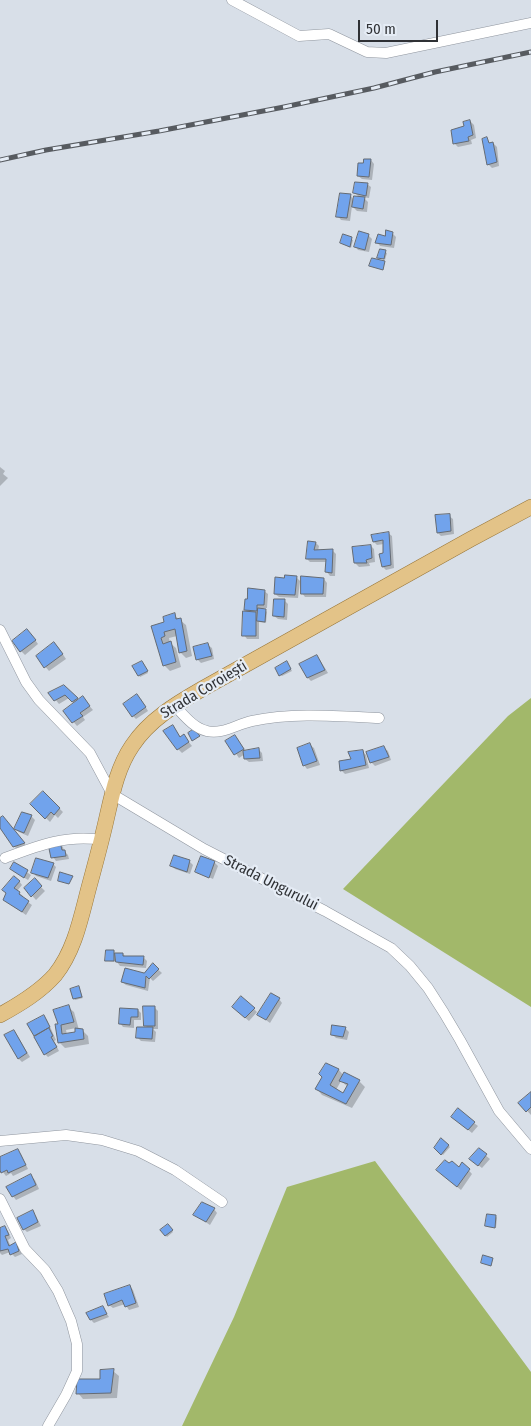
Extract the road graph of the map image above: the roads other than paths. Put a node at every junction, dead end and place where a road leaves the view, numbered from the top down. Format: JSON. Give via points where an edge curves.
{"nodes":[{"id":1,"x":232,"y":0,"type":"edge"},
{"id":2,"x":531,"y":23,"type":"edge"},
{"id":3,"x":531,"y":507,"type":"edge"},
{"id":4,"x":0,"y":630,"type":"edge"},
{"id":5,"x":174,"y":705,"type":"junction"},
{"id":6,"x":379,"y":718,"type":"dead end"},
{"id":7,"x":111,"y":800,"type":"junction"},
{"id":8,"x":102,"y":840,"type":"junction"},
{"id":9,"x":5,"y":858,"type":"dead end"},
{"id":10,"x":0,"y":1015,"type":"edge"},
{"id":11,"x":0,"y":1141,"type":"edge"},
{"id":12,"x":531,"y":1149,"type":"edge"},
{"id":13,"x":0,"y":1198,"type":"edge"},
{"id":14,"x":222,"y":1202,"type":"dead end"},
{"id":15,"x":48,"y":1426,"type":"edge"}],
"edges":[{"from":1,"to":2,"type":"street","via":[[299,36],[329,34],[367,52],[386,53]]},
{"from":3,"to":5,"type":"main road","name":"Strada Coroiești"},
{"from":4,"to":7,"type":"street","via":[[26,682],[39,700],[90,753]]},
{"from":5,"to":6,"type":"street","via":[[190,722],[206,731],[218,732],[252,721],[284,717]]},
{"from":5,"to":7,"type":"main road","name":"Strada Coroiești","via":[[131,746],[118,773]]},
{"from":7,"to":8,"type":"main road","name":"Strada Coroiești"},
{"from":7,"to":12,"type":"street","name":"Strada Ungurului","via":[[391,948],[428,988],[499,1111]]},
{"from":8,"to":9,"type":"street","via":[[66,839]]},
{"from":8,"to":10,"type":"main road","name":"Strada Coroiești","via":[[78,930],[68,955],[54,976],[39,990]]},
{"from":11,"to":14,"type":"street","via":[[66,1135],[102,1140],[138,1151],[175,1170]]},
{"from":13,"to":15,"type":"street","via":[[26,1249],[58,1291],[77,1344],[77,1371]]}]}
